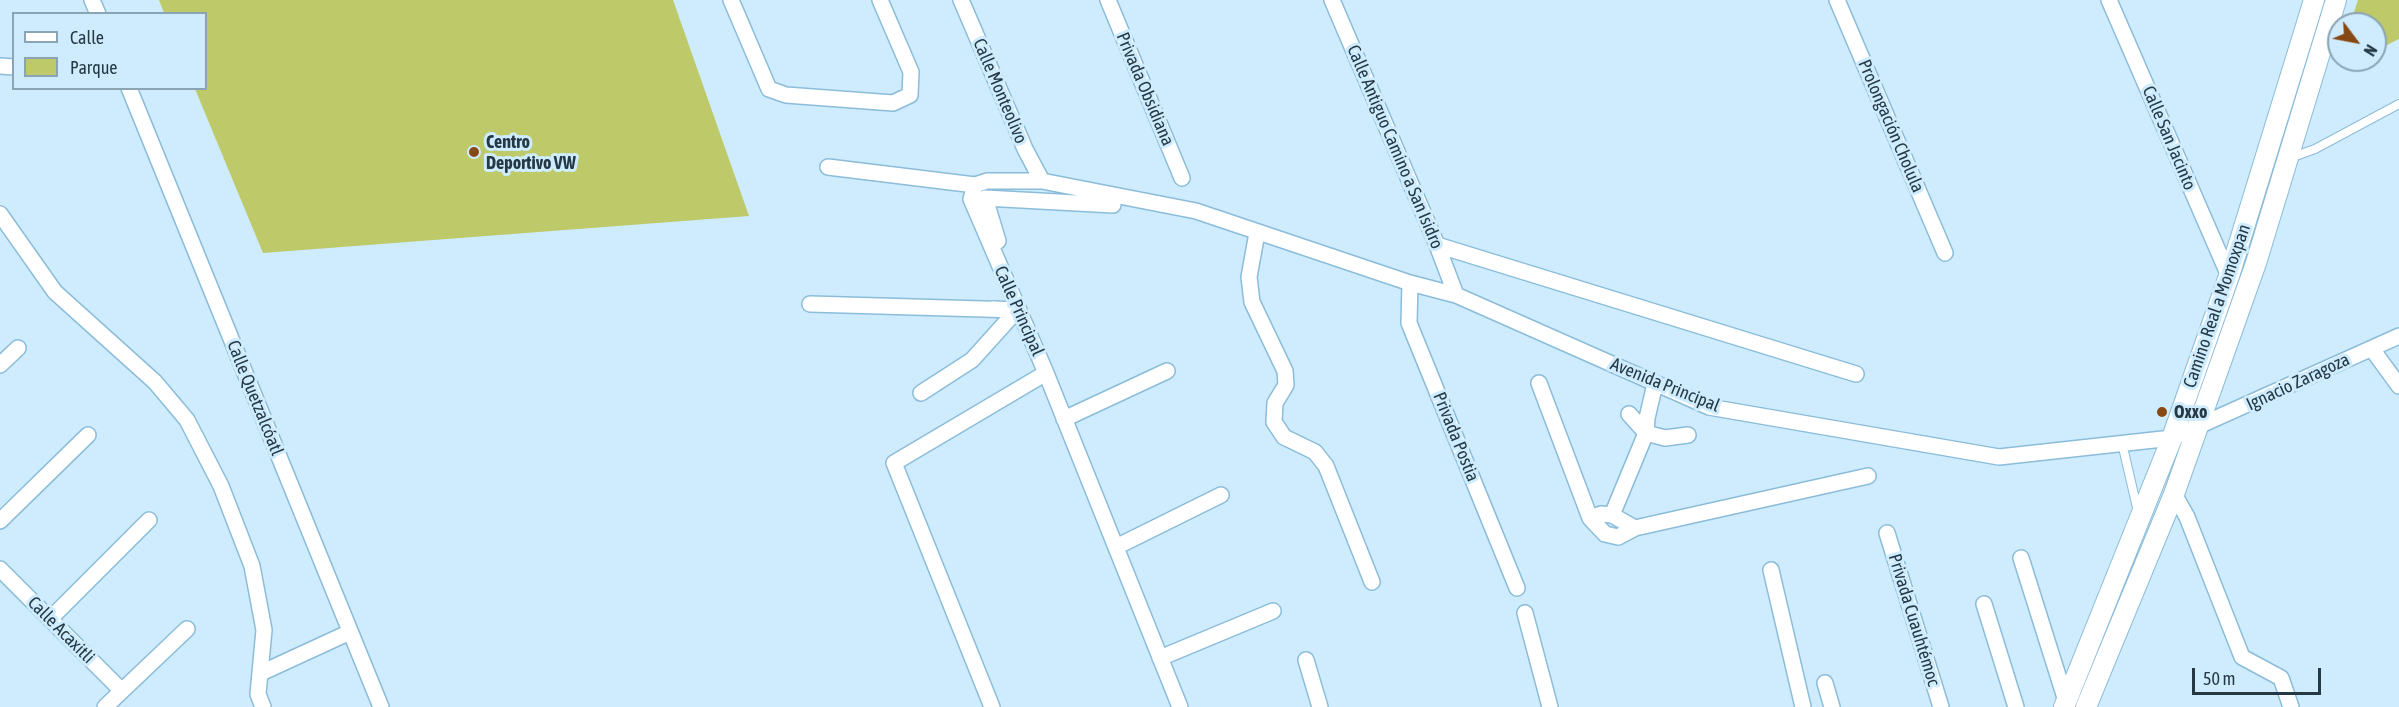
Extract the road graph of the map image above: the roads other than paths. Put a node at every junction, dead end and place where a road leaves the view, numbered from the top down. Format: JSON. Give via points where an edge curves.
{"nodes":[{"id":1,"x":731,"y":0,"type":"edge"},
{"id":2,"x":880,"y":0,"type":"edge"},
{"id":3,"x":961,"y":0,"type":"edge"},
{"id":4,"x":1108,"y":0,"type":"edge"},
{"id":5,"x":1332,"y":0,"type":"edge"},
{"id":6,"x":1838,"y":0,"type":"edge"},
{"id":7,"x":2109,"y":0,"type":"edge"},
{"id":8,"x":2314,"y":0,"type":"edge"},
{"id":9,"x":2336,"y":0,"type":"edge"},
{"id":10,"x":130,"y":90,"type":"edge"},
{"id":11,"x":2399,"y":104,"type":"edge"},
{"id":12,"x":2288,"y":159,"type":"junction"},
{"id":13,"x":828,"y":167,"type":"dead end"},
{"id":14,"x":1182,"y":178,"type":"dead end"},
{"id":15,"x":1042,"y":181,"type":"junction"},
{"id":16,"x":975,"y":185,"type":"junction"},
{"id":17,"x":1113,"y":205,"type":"dead end"},
{"id":18,"x":0,"y":214,"type":"edge"},
{"id":19,"x":1257,"y":233,"type":"junction"},
{"id":20,"x":1437,"y":245,"type":"junction"},
{"id":21,"x":1945,"y":252,"type":"dead end"},
{"id":22,"x":2229,"y":276,"type":"junction"},
{"id":23,"x":1410,"y":283,"type":"junction"},
{"id":24,"x":1456,"y":295,"type":"junction"},
{"id":25,"x":810,"y":304,"type":"dead end"},
{"id":26,"x":993,"y":309,"type":"dead end"},
{"id":27,"x":1017,"y":310,"type":"junction"},
{"id":28,"x":2399,"y":336,"type":"edge"},
{"id":29,"x":18,"y":348,"type":"dead end"},
{"id":30,"x":2372,"y":349,"type":"junction"},
{"id":31,"x":0,"y":365,"type":"edge"},
{"id":32,"x":1167,"y":371,"type":"dead end"},
{"id":33,"x":1046,"y":372,"type":"junction"},
{"id":34,"x":1856,"y":374,"type":"dead end"},
{"id":35,"x":1539,"y":383,"type":"dead end"},
{"id":36,"x":1655,"y":384,"type":"junction"},
{"id":37,"x":2399,"y":386,"type":"edge"},
{"id":38,"x":921,"y":393,"type":"dead end"},
{"id":39,"x":1629,"y":414,"type":"dead end"},
{"id":40,"x":1068,"y":418,"type":"junction"},
{"id":41,"x":1647,"y":425,"type":"junction"},
{"id":42,"x":2197,"y":428,"type":"junction"},
{"id":43,"x":88,"y":435,"type":"dead end"},
{"id":44,"x":1688,"y":435,"type":"dead end"},
{"id":45,"x":2172,"y":438,"type":"junction"},
{"id":46,"x":2122,"y":443,"type":"junction"},
{"id":47,"x":1868,"y":476,"type":"dead end"},
{"id":48,"x":2174,"y":494,"type":"junction"},
{"id":49,"x":1221,"y":495,"type":"dead end"},
{"id":50,"x":1612,"y":515,"type":"junction"},
{"id":51,"x":1590,"y":519,"type":"junction"},
{"id":52,"x":149,"y":520,"type":"dead end"},
{"id":53,"x":0,"y":521,"type":"edge"},
{"id":54,"x":2140,"y":521,"type":"junction"},
{"id":55,"x":1635,"y":528,"type":"junction"},
{"id":56,"x":1887,"y":533,"type":"dead end"},
{"id":57,"x":1116,"y":547,"type":"junction"},
{"id":58,"x":2022,"y":558,"type":"dead end"},
{"id":59,"x":0,"y":569,"type":"edge"},
{"id":60,"x":1771,"y":570,"type":"dead end"},
{"id":61,"x":1372,"y":582,"type":"dead end"},
{"id":62,"x":1517,"y":588,"type":"dead end"},
{"id":63,"x":1984,"y":604,"type":"dead end"},
{"id":64,"x":1274,"y":611,"type":"dead end"},
{"id":65,"x":1525,"y":613,"type":"dead end"},
{"id":66,"x":50,"y":619,"type":"junction"},
{"id":67,"x":187,"y":629,"type":"dead end"},
{"id":68,"x":350,"y":632,"type":"junction"},
{"id":69,"x":1160,"y":658,"type":"junction"},
{"id":70,"x":1306,"y":660,"type":"dead end"},
{"id":71,"x":261,"y":673,"type":"junction"},
{"id":72,"x":1825,"y":683,"type":"dead end"},
{"id":73,"x":122,"y":691,"type":"junction"},
{"id":74,"x":2065,"y":704,"type":"edge"},
{"id":75,"x":105,"y":707,"type":"edge"},
{"id":76,"x":263,"y":707,"type":"edge"},
{"id":77,"x":381,"y":707,"type":"edge"},
{"id":78,"x":992,"y":707,"type":"edge"},
{"id":79,"x":1180,"y":707,"type":"edge"},
{"id":80,"x":1320,"y":707,"type":"edge"},
{"id":81,"x":1550,"y":707,"type":"edge"},
{"id":82,"x":1803,"y":707,"type":"edge"},
{"id":83,"x":1832,"y":707,"type":"edge"},
{"id":84,"x":1941,"y":707,"type":"edge"},
{"id":85,"x":2016,"y":707,"type":"edge"},
{"id":86,"x":2086,"y":707,"type":"edge"},
{"id":87,"x":2291,"y":707,"type":"edge"}],
"edges":[{"from":1,"to":2,"type":"street","via":[[770,89],[786,95],[893,103],[910,94],[911,72]]},
{"from":3,"to":15,"type":"street","name":"Calle Monteolivo"},
{"from":4,"to":14,"type":"street","name":"Privada Obsidiana"},
{"from":5,"to":20,"type":"street","name":"Calle Antiguo Camino a San Isidro"},
{"from":6,"to":21,"type":"street","name":"Prolongación Cholula"},
{"from":7,"to":22,"type":"street","name":"Calle San Jacinto"},
{"from":8,"to":22,"type":"street","name":"Camino Real a Momoxpan"},
{"from":9,"to":12,"type":"street","name":"Camino Real a Momoxpan"},
{"from":10,"to":68,"type":"street","name":"Calle Quetzalcóatl"},
{"from":11,"to":12,"type":"lane","via":[[2315,149]]},
{"from":12,"to":42,"type":"street","name":"Camino Real a Momoxpan","via":[[2256,263]]},
{"from":13,"to":16,"type":"street"},
{"from":15,"to":16,"type":"street","via":[[987,181]]},
{"from":15,"to":19,"type":"street","via":[[1196,211]]},
{"from":16,"to":27,"type":"street","name":"Calle Principal","via":[[971,199]]},
{"from":17,"to":40,"type":"street","via":[[985,198],[1005,261]]},
{"from":18,"to":71,"type":"street","via":[[55,292],[155,382],[188,420],[221,486],[252,566],[264,630]]},
{"from":19,"to":23,"type":"street","name":"Avenida Principal"},
{"from":19,"to":61,"type":"street","via":[[1249,277],[1252,302],[1285,371],[1286,385],[1275,403],[1274,422],[1284,437],[1315,452],[1326,466]]},
{"from":20,"to":24,"type":"street","name":"Calle Antiguo Camino a San Isidro"},
{"from":20,"to":34,"type":"street"},
{"from":22,"to":45,"type":"street","name":"Camino Real a Momoxpan"},
{"from":23,"to":24,"type":"street","name":"Avenida Principal"},
{"from":23,"to":62,"type":"street","name":"Privada Postia","via":[[1409,323]]},
{"from":24,"to":36,"type":"street","name":"Avenida Principal"},
{"from":25,"to":27,"type":"street"},
{"from":26,"to":27,"type":"street"},
{"from":27,"to":33,"type":"street","name":"Calle Principal"},
{"from":27,"to":38,"type":"street","via":[[972,360]]},
{"from":28,"to":30,"type":"street","name":"Ignacio Zaragoza"},
{"from":29,"to":31,"type":"street"},
{"from":30,"to":37,"type":"street"},
{"from":30,"to":42,"type":"street","name":"Ignacio Zaragoza"},
{"from":32,"to":40,"type":"street"},
{"from":33,"to":40,"type":"street","name":"Calle Principal"},
{"from":33,"to":78,"type":"street","via":[[894,463]]},
{"from":35,"to":51,"type":"street"},
{"from":36,"to":41,"type":"street"},
{"from":36,"to":46,"type":"street","name":"Avenida Principal","via":[[1709,407],[1999,457]]},
{"from":39,"to":41,"type":"street"},
{"from":40,"to":57,"type":"street","name":"Calle Principal"},
{"from":41,"to":44,"type":"street","via":[[1665,438]]},
{"from":41,"to":50,"type":"street"},
{"from":42,"to":45,"type":"street","name":"Avenida Principal"},
{"from":42,"to":48,"type":"street","name":"Camino Real a Momoxpan"},
{"from":43,"to":53,"type":"street"},
{"from":45,"to":46,"type":"street","name":"Avenida Principal"},
{"from":45,"to":54,"type":"street","name":"Camino Real a Momoxpan"},
{"from":46,"to":54,"type":"lane"},
{"from":47,"to":55,"type":"street"},
{"from":48,"to":86,"type":"street","name":"Camino Real a Momoxpan"},
{"from":48,"to":87,"type":"street","via":[[2187,517],[2242,657],[2281,678]]},
{"from":49,"to":57,"type":"street"},
{"from":50,"to":51,"type":"street"},
{"from":50,"to":55,"type":"street"},
{"from":51,"to":55,"type":"street","via":[[1605,534],[1618,537]]},
{"from":52,"to":66,"type":"street"},
{"from":54,"to":74,"type":"street","name":"Camino Real a Momoxpan"},
{"from":56,"to":84,"type":"street","name":"Privada Cuauhtémoc"},
{"from":57,"to":69,"type":"street","name":"Calle Principal"},
{"from":58,"to":74,"type":"street"},
{"from":59,"to":66,"type":"street","name":"Calle Acaxitli"},
{"from":60,"to":82,"type":"street"},
{"from":63,"to":85,"type":"street"},
{"from":64,"to":69,"type":"street"},
{"from":65,"to":81,"type":"street"},
{"from":66,"to":73,"type":"street","name":"Calle Acaxitli"},
{"from":67,"to":73,"type":"street"},
{"from":68,"to":71,"type":"street"},
{"from":68,"to":77,"type":"street","name":"Calle Quetzalcóatl"},
{"from":69,"to":79,"type":"street","name":"Calle Principal"},
{"from":70,"to":80,"type":"street"},
{"from":71,"to":76,"type":"street","via":[[258,694]]},
{"from":72,"to":83,"type":"street"},
{"from":73,"to":75,"type":"street"}]}
